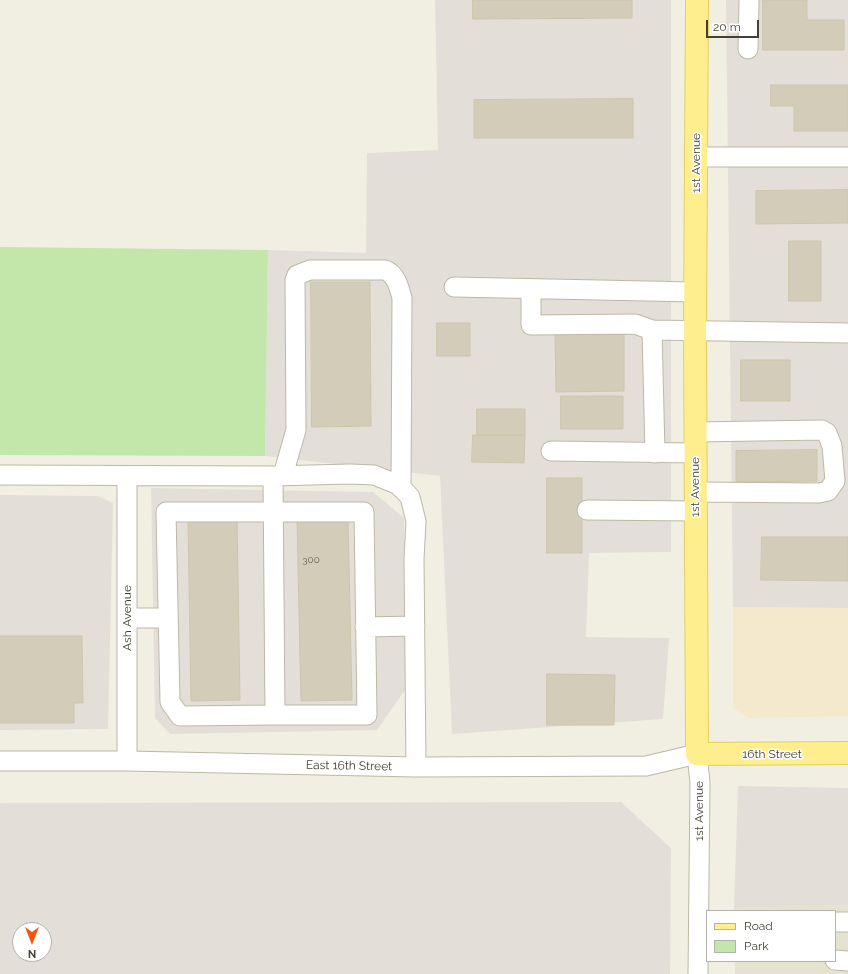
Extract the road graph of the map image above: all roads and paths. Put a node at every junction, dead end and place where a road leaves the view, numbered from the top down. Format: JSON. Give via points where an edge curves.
{"nodes":[{"id":1,"x":697,"y":0,"type":"edge"},
{"id":2,"x":749,"y":0,"type":"edge"},
{"id":3,"x":748,"y":49,"type":"dead end"},
{"id":4,"x":696,"y":157,"type":"junction"},
{"id":5,"x":848,"y":157,"type":"edge"},
{"id":6,"x":454,"y":287,"type":"dead end"},
{"id":7,"x":530,"y":289,"type":"junction"},
{"id":8,"x":695,"y":292,"type":"junction"},
{"id":9,"x":652,"y":330,"type":"junction"},
{"id":10,"x":695,"y":330,"type":"junction"},
{"id":11,"x":848,"y":333,"type":"edge"},
{"id":12,"x":696,"y":442,"type":"junction"},
{"id":13,"x":551,"y":451,"type":"dead end"},
{"id":14,"x":655,"y":453,"type":"junction"},
{"id":15,"x":0,"y":475,"type":"edge"},
{"id":16,"x":278,"y":475,"type":"junction"},
{"id":17,"x":127,"y":476,"type":"junction"},
{"id":18,"x":401,"y":488,"type":"junction"},
{"id":19,"x":695,"y":502,"type":"junction"},
{"id":20,"x":587,"y":510,"type":"dead end"},
{"id":21,"x":274,"y":512,"type":"junction"},
{"id":22,"x":127,"y":618,"type":"junction"},
{"id":23,"x":168,"y":618,"type":"junction"},
{"id":24,"x":415,"y":626,"type":"junction"},
{"id":25,"x":366,"y":627,"type":"junction"},
{"id":26,"x":275,"y":715,"type":"junction"},
{"id":27,"x":848,"y":753,"type":"edge"},
{"id":28,"x":697,"y":754,"type":"junction"},
{"id":29,"x":0,"y":761,"type":"edge"},
{"id":30,"x":127,"y":761,"type":"junction"},
{"id":31,"x":416,"y":767,"type":"junction"},
{"id":32,"x":836,"y":922,"type":"edge"},
{"id":33,"x":848,"y":922,"type":"edge"},
{"id":34,"x":836,"y":960,"type":"edge"},
{"id":35,"x":848,"y":961,"type":"edge"},
{"id":36,"x":698,"y":974,"type":"edge"}],
"edges":[{"from":1,"to":4,"type":"main road","name":"1st Avenue"},
{"from":2,"to":3,"type":"street"},
{"from":4,"to":5,"type":"street"},
{"from":4,"to":8,"type":"main road","name":"1st Avenue"},
{"from":6,"to":7,"type":"street"},
{"from":7,"to":8,"type":"street"},
{"from":7,"to":9,"type":"street","via":[[531,326],[635,324]]},
{"from":8,"to":10,"type":"main road","name":"1st Avenue"},
{"from":9,"to":10,"type":"street"},
{"from":9,"to":14,"type":"street"},
{"from":10,"to":11,"type":"street"},
{"from":10,"to":12,"type":"main road","name":"1st Avenue"},
{"from":12,"to":14,"type":"street"},
{"from":12,"to":19,"type":"main road","name":"1st Avenue"},
{"from":12,"to":19,"type":"street","via":[[822,430],[827,433],[832,446],[835,481],[828,491],[819,493]]},
{"from":13,"to":14,"type":"street"},
{"from":15,"to":17,"type":"street"},
{"from":16,"to":17,"type":"street"},
{"from":16,"to":18,"type":"street","via":[[374,475]]},
{"from":16,"to":18,"type":"street","via":[[296,430],[297,275],[310,270],[385,270],[394,276],[402,298]]},
{"from":16,"to":21,"type":"street"},
{"from":17,"to":22,"type":"street","name":"Ash Avenue"},
{"from":18,"to":24,"type":"street","via":[[410,497],[416,521]]},
{"from":19,"to":20,"type":"street"},
{"from":19,"to":28,"type":"main road","name":"1st Avenue"},
{"from":21,"to":23,"type":"street","via":[[166,512]]},
{"from":21,"to":25,"type":"street","via":[[364,512]]},
{"from":21,"to":26,"type":"street"},
{"from":22,"to":23,"type":"street"},
{"from":22,"to":30,"type":"street","name":"Ash Avenue"},
{"from":23,"to":26,"type":"street","via":[[170,702],[180,716]]},
{"from":24,"to":25,"type":"street"},
{"from":24,"to":31,"type":"street"},
{"from":25,"to":26,"type":"street","via":[[367,715]]},
{"from":27,"to":28,"type":"main road","name":"16th Street"},
{"from":28,"to":31,"type":"street","name":"East 16th Street","via":[[646,766]]},
{"from":28,"to":36,"type":"street","name":"1st Avenue","via":[[700,784]]},
{"from":29,"to":30,"type":"street","name":"East 16th Street"},
{"from":30,"to":31,"type":"street","name":"East 16th Street"},
{"from":32,"to":33,"type":"street"},
{"from":34,"to":35,"type":"street"}]}
